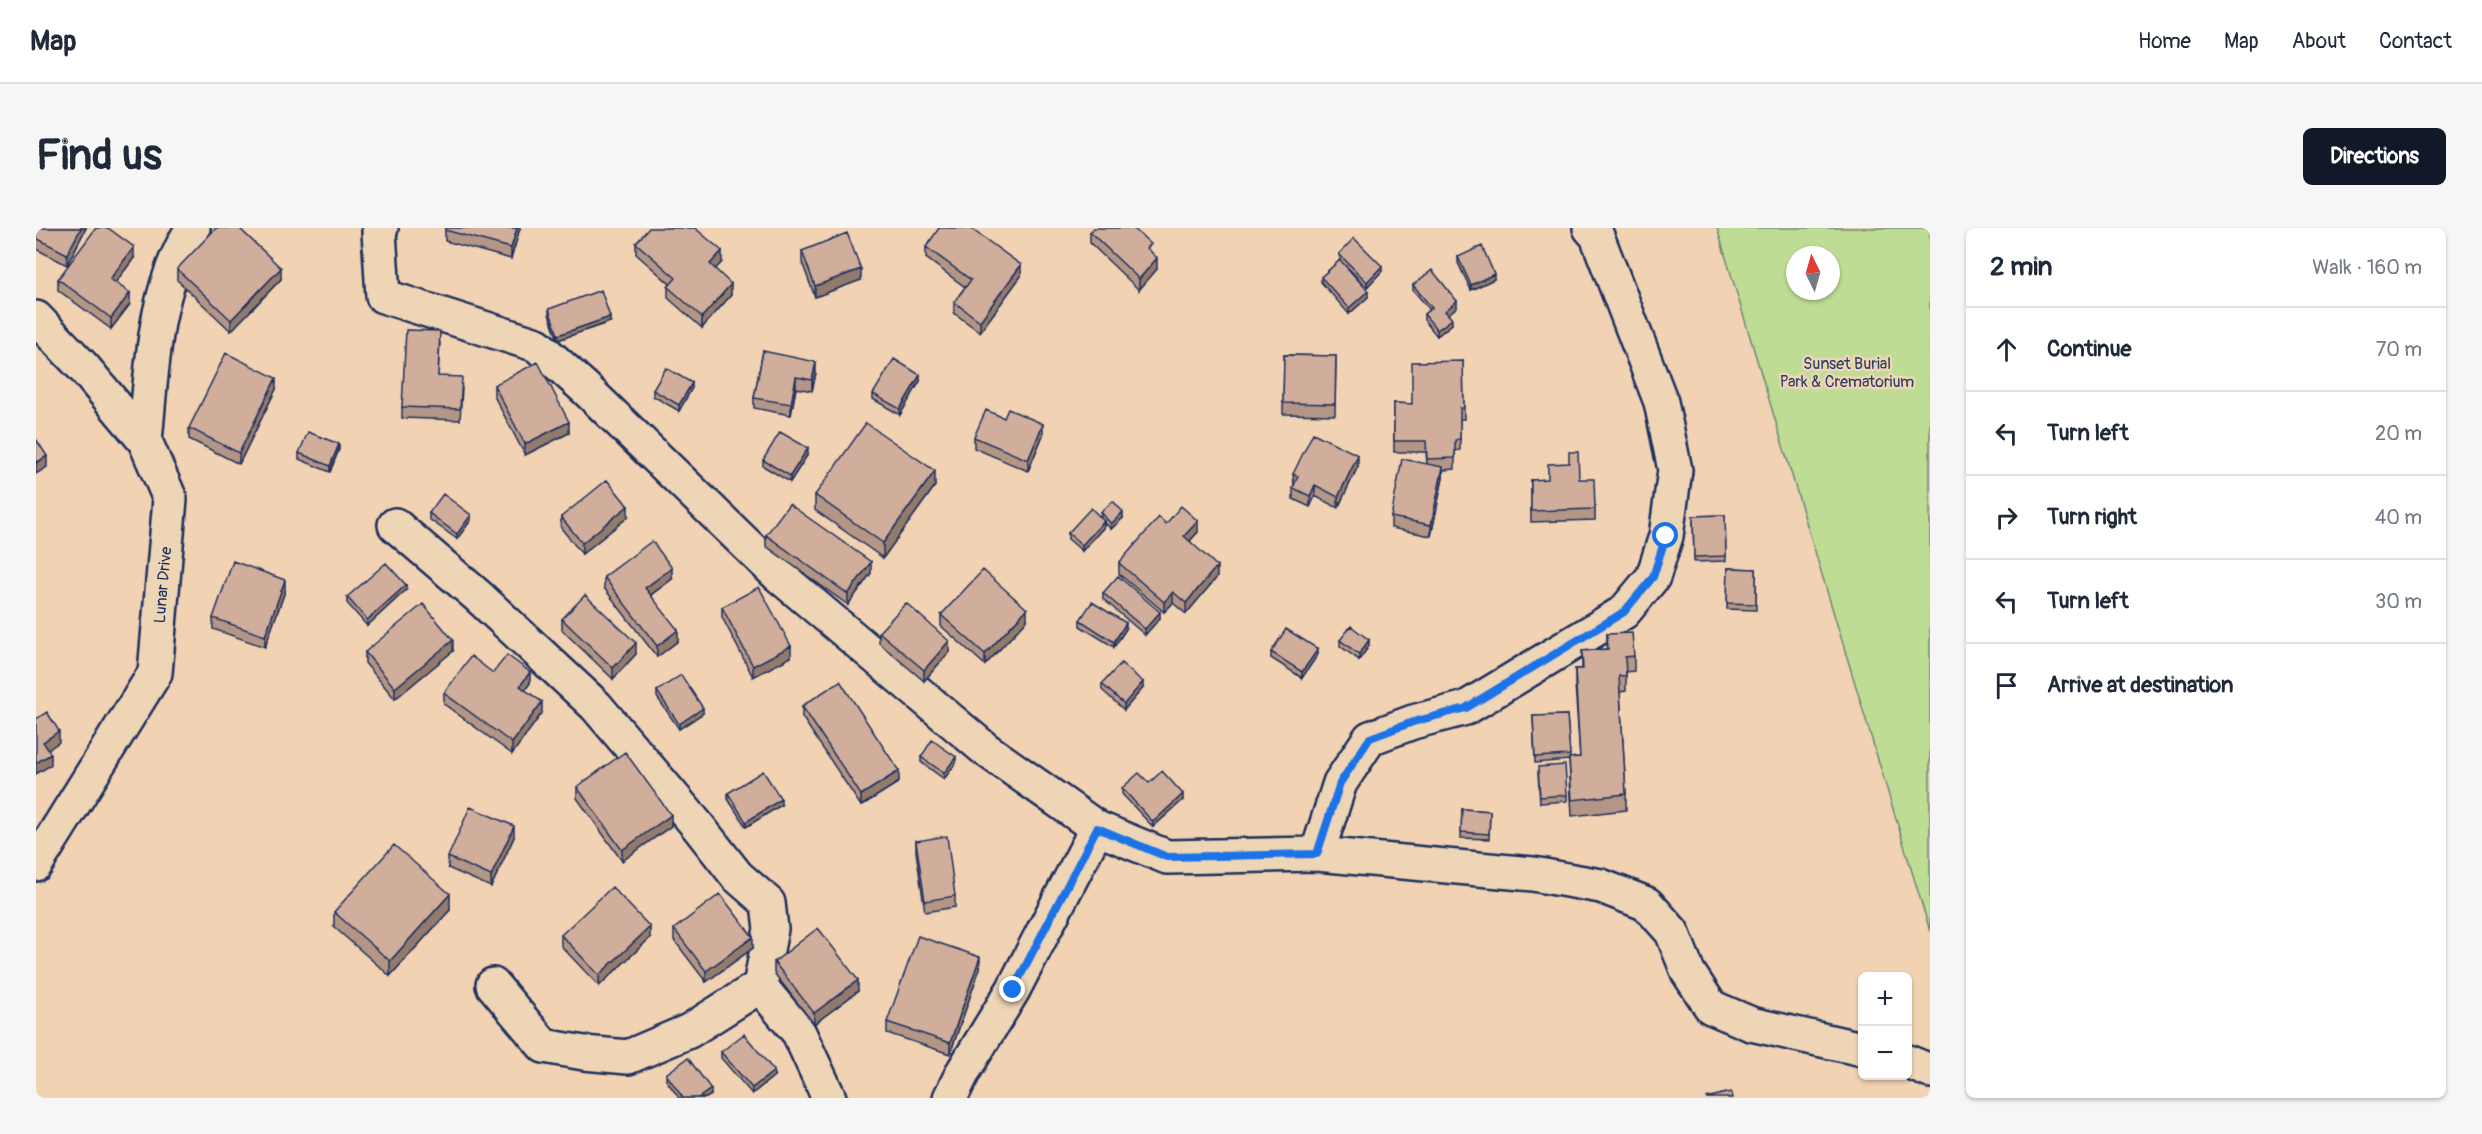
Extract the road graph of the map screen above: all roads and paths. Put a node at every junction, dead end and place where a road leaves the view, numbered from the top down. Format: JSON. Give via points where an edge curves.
{"nodes":[{"id":1,"x":193,"y":228,"type":"edge"},
{"id":2,"x":381,"y":228,"type":"edge"},
{"id":3,"x":1590,"y":228,"type":"edge"},
{"id":4,"x":36,"y":318,"type":"edge"},
{"id":5,"x":145,"y":441,"type":"junction"},
{"id":6,"x":395,"y":525,"type":"dead end"},
{"id":7,"x":1097,"y":828,"type":"junction"},
{"id":8,"x":1317,"y":854,"type":"junction"},
{"id":9,"x":36,"y":864,"type":"edge"},
{"id":10,"x":493,"y":985,"type":"dead end"},
{"id":11,"x":760,"y":986,"type":"junction"},
{"id":12,"x":1858,"y":1048,"type":"edge"},
{"id":13,"x":1912,"y":1064,"type":"edge"},
{"id":14,"x":1930,"y":1071,"type":"edge"},
{"id":15,"x":829,"y":1098,"type":"edge"},
{"id":16,"x":951,"y":1098,"type":"edge"}],
"edges":[{"from":1,"to":5,"type":"street","via":[[179,250],[163,294]]},
{"from":2,"to":7,"type":"street","via":[[383,296],[537,345],[777,574],[985,749]]},
{"from":3,"to":8,"type":"street","via":[[1598,236],[1661,402],[1675,470],[1666,536],[1653,577],[1624,612],[1466,708],[1370,738],[1340,783]]},
{"from":4,"to":5,"type":"street","name":"Lunar Drive"},
{"from":5,"to":9,"type":"street","name":"Lunar Drive","via":[[170,499],[155,673]]},
{"from":6,"to":11,"type":"street","via":[[596,706],[737,876],[768,903],[771,929]]},
{"from":7,"to":8,"type":"street","via":[[1167,857]]},
{"from":7,"to":16,"type":"street","via":[[1013,990]]},
{"from":8,"to":12,"type":"street","via":[[1533,874],[1601,886],[1647,904],[1672,932],[1688,972],[1711,1007],[1751,1024]]},
{"from":10,"to":11,"type":"street","via":[[544,1046],[627,1057],[689,1031]]},
{"from":11,"to":15,"type":"street","via":[[799,1033]]},
{"from":13,"to":14,"type":"street"}]}
